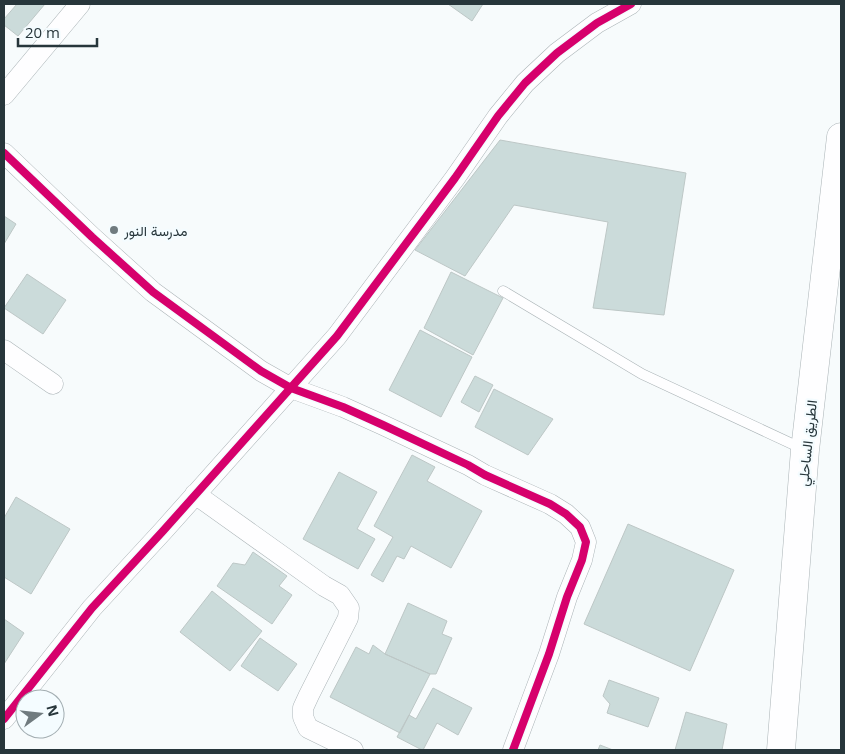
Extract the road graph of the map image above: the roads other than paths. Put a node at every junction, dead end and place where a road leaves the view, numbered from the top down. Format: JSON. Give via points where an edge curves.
{"nodes":[{"id":1,"x":80,"y":4,"type":"edge"},
{"id":2,"x":631,"y":4,"type":"edge"},
{"id":3,"x":4,"y":95,"type":"edge"},
{"id":4,"x":841,"y":137,"type":"edge"},
{"id":5,"x":4,"y":153,"type":"edge"},
{"id":6,"x":503,"y":292,"type":"dead end"},
{"id":7,"x":4,"y":350,"type":"edge"},
{"id":8,"x":53,"y":384,"type":"dead end"},
{"id":9,"x":292,"y":388,"type":"junction"},
{"id":10,"x":805,"y":450,"type":"junction"},
{"id":11,"x":196,"y":494,"type":"junction"},
{"id":12,"x":4,"y":719,"type":"edge"},
{"id":13,"x":353,"y":750,"type":"edge"},
{"id":14,"x":513,"y":750,"type":"edge"},
{"id":15,"x":781,"y":750,"type":"edge"}],
"edges":[{"from":1,"to":3,"type":"street"},
{"from":2,"to":9,"type":"street","via":[[597,23],[557,53],[525,83],[337,336]]},
{"from":4,"to":10,"type":"highway","name":"الطريق الساحلي"},
{"from":5,"to":9,"type":"street","via":[[153,292],[236,354]]},
{"from":6,"to":10,"type":"lane","via":[[642,374]]},
{"from":7,"to":8,"type":"street"},
{"from":9,"to":11,"type":"street"},
{"from":9,"to":14,"type":"street","via":[[343,407],[550,504],[580,527],[586,542],[582,560]]},
{"from":10,"to":15,"type":"highway","name":"الطريق الساحلي"},
{"from":11,"to":12,"type":"street","via":[[92,608]]},
{"from":11,"to":13,"type":"street","via":[[340,595],[349,608],[348,618],[309,695],[302,717],[308,728]]}]}
